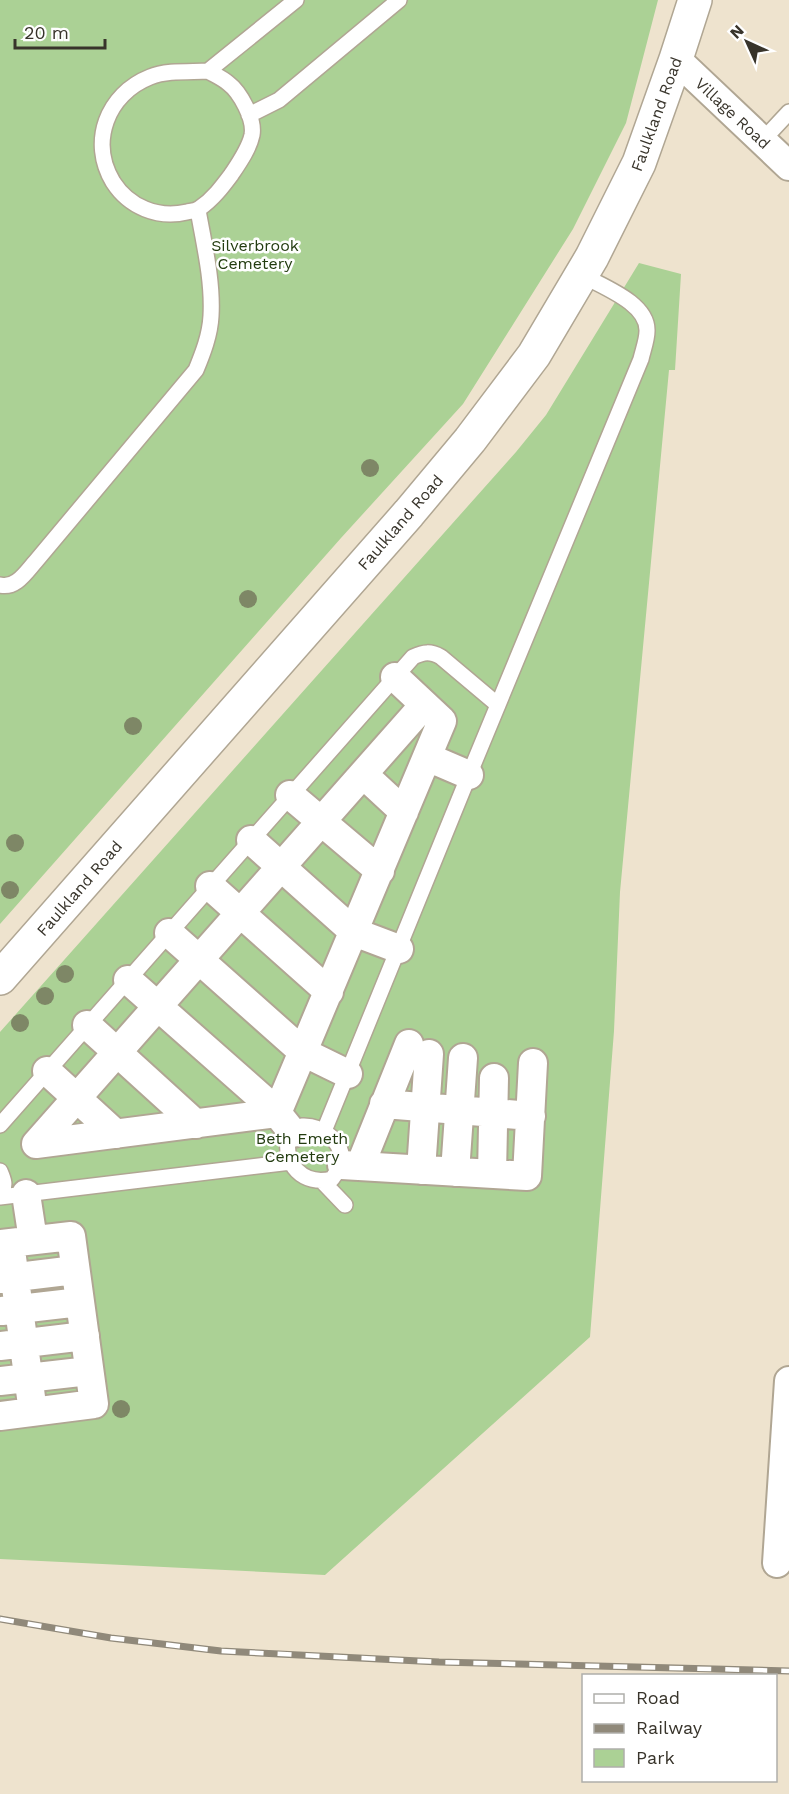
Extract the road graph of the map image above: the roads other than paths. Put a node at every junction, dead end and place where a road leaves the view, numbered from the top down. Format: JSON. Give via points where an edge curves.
{"nodes":[{"id":1,"x":296,"y":0,"type":"edge"},
{"id":2,"x":399,"y":0,"type":"edge"},
{"id":3,"x":695,"y":0,"type":"edge"},
{"id":4,"x":676,"y":60,"type":"junction"},
{"id":5,"x":208,"y":71,"type":"junction"},
{"id":6,"x":789,"y":112,"type":"edge"},
{"id":7,"x":249,"y":115,"type":"junction"},
{"id":8,"x":762,"y":141,"type":"junction"},
{"id":9,"x":789,"y":165,"type":"edge"},
{"id":10,"x":198,"y":210,"type":"junction"},
{"id":11,"x":582,"y":275,"type":"junction"},
{"id":12,"x":0,"y":585,"type":"edge"},
{"id":13,"x":394,"y":677,"type":"junction"},
{"id":14,"x":424,"y":705,"type":"junction"},
{"id":15,"x":498,"y":705,"type":"junction"},
{"id":16,"x":427,"y":758,"type":"junction"},
{"id":17,"x":363,"y":774,"type":"junction"},
{"id":18,"x":469,"y":776,"type":"junction"},
{"id":19,"x":290,"y":795,"type":"junction"},
{"id":20,"x":404,"y":812,"type":"junction"},
{"id":21,"x":321,"y":821,"type":"junction"},
{"id":22,"x":251,"y":840,"type":"junction"},
{"id":23,"x":280,"y":867,"type":"junction"},
{"id":24,"x":380,"y":871,"type":"junction"},
{"id":25,"x":210,"y":886,"type":"junction"},
{"id":26,"x":240,"y":913,"type":"junction"},
{"id":27,"x":354,"y":932,"type":"junction"},
{"id":28,"x":169,"y":933,"type":"junction"},
{"id":29,"x":399,"y":949,"type":"junction"},
{"id":30,"x":199,"y":959,"type":"junction"},
{"id":31,"x":0,"y":978,"type":"edge"},
{"id":32,"x":128,"y":980,"type":"junction"},
{"id":33,"x":329,"y":992,"type":"junction"},
{"id":34,"x":158,"y":1006,"type":"junction"},
{"id":35,"x":87,"y":1025,"type":"junction"},
{"id":36,"x":117,"y":1052,"type":"junction"},
{"id":37,"x":303,"y":1052,"type":"junction"},
{"id":38,"x":463,"y":1058,"type":"dead end"},
{"id":39,"x":533,"y":1063,"type":"dead end"},
{"id":40,"x":47,"y":1071,"type":"junction"},
{"id":41,"x":348,"y":1074,"type":"junction"},
{"id":42,"x":494,"y":1077,"type":"dead end"},
{"id":43,"x":76,"y":1098,"type":"junction"},
{"id":44,"x":384,"y":1104,"type":"junction"},
{"id":45,"x":424,"y":1107,"type":"junction"},
{"id":46,"x":460,"y":1110,"type":"junction"},
{"id":47,"x":493,"y":1113,"type":"junction"},
{"id":48,"x":531,"y":1116,"type":"junction"},
{"id":49,"x":285,"y":1123,"type":"junction"},
{"id":50,"x":196,"y":1124,"type":"junction"},
{"id":51,"x":0,"y":1125,"type":"edge"},
{"id":52,"x":324,"y":1131,"type":"junction"},
{"id":53,"x":116,"y":1134,"type":"junction"},
{"id":54,"x":291,"y":1162,"type":"junction"},
{"id":55,"x":421,"y":1170,"type":"junction"},
{"id":56,"x":0,"y":1171,"type":"edge"},
{"id":57,"x":341,"y":1171,"type":"junction"},
{"id":58,"x":455,"y":1172,"type":"junction"},
{"id":59,"x":492,"y":1174,"type":"junction"},
{"id":60,"x":8,"y":1194,"type":"edge"},
{"id":61,"x":345,"y":1204,"type":"dead end"},
{"id":62,"x":14,"y":1242,"type":"edge"},
{"id":63,"x":75,"y":1270,"type":"junction"},
{"id":64,"x":7,"y":1278,"type":"edge"},
{"id":65,"x":80,"y":1302,"type":"junction"},
{"id":66,"x":10,"y":1310,"type":"edge"},
{"id":67,"x":85,"y":1336,"type":"junction"},
{"id":68,"x":12,"y":1344,"type":"edge"},
{"id":69,"x":89,"y":1371,"type":"junction"},
{"id":70,"x":28,"y":1378,"type":"junction"},
{"id":71,"x":0,"y":1381,"type":"edge"},
{"id":72,"x":789,"y":1381,"type":"edge"},
{"id":73,"x":33,"y":1412,"type":"junction"},
{"id":74,"x":0,"y":1416,"type":"edge"},
{"id":75,"x":777,"y":1563,"type":"dead end"}],
"edges":[{"from":1,"to":5,"type":"lane"},
{"from":2,"to":7,"type":"lane","via":[[279,100]]},
{"from":3,"to":4,"type":"main road","name":"Faulkland Road"},
{"from":4,"to":8,"type":"street","name":"Village Road"},
{"from":4,"to":11,"type":"main road","name":"Faulkland Road","via":[[639,163]]},
{"from":5,"to":7,"type":"lane","via":[[229,84]]},
{"from":5,"to":10,"type":"lane","via":[[151,76],[130,87],[109,112],[102,135],[107,172],[130,201],[160,214]]},
{"from":6,"to":8,"type":"lane"},
{"from":7,"to":10,"type":"lane","via":[[252,133],[242,159],[220,190]]},
{"from":8,"to":9,"type":"street","name":"Village Road"},
{"from":10,"to":12,"type":"lane","via":[[211,317],[196,370],[36,561],[17,581],[6,587]]},
{"from":11,"to":15,"type":"lane","via":[[633,304],[644,315],[647,330],[641,359]]},
{"from":11,"to":31,"type":"main road","name":"Faulkland Road","via":[[534,355],[470,440]]},
{"from":13,"to":14,"type":"street"},
{"from":13,"to":15,"type":"lane","via":[[413,657],[432,652]]},
{"from":13,"to":19,"type":"lane"},
{"from":14,"to":16,"type":"street","via":[[442,721]]},
{"from":14,"to":17,"type":"street"},
{"from":15,"to":18,"type":"lane"},
{"from":16,"to":18,"type":"street"},
{"from":16,"to":20,"type":"street"},
{"from":17,"to":20,"type":"street"},
{"from":17,"to":21,"type":"street"},
{"from":18,"to":29,"type":"lane"},
{"from":19,"to":21,"type":"street"},
{"from":19,"to":22,"type":"lane"},
{"from":20,"to":24,"type":"street"},
{"from":21,"to":23,"type":"street"},
{"from":21,"to":24,"type":"street"},
{"from":22,"to":23,"type":"street"},
{"from":22,"to":25,"type":"lane"},
{"from":23,"to":26,"type":"street"},
{"from":23,"to":27,"type":"street"},
{"from":24,"to":27,"type":"street"},
{"from":25,"to":26,"type":"street"},
{"from":25,"to":28,"type":"lane"},
{"from":26,"to":30,"type":"street"},
{"from":26,"to":33,"type":"street"},
{"from":27,"to":29,"type":"street"},
{"from":27,"to":33,"type":"street"},
{"from":28,"to":30,"type":"street"},
{"from":28,"to":32,"type":"lane"},
{"from":29,"to":41,"type":"lane"},
{"from":30,"to":34,"type":"street"},
{"from":30,"to":37,"type":"street"},
{"from":32,"to":34,"type":"street"},
{"from":32,"to":35,"type":"lane"},
{"from":33,"to":37,"type":"street"},
{"from":34,"to":36,"type":"street"},
{"from":34,"to":49,"type":"street"},
{"from":35,"to":36,"type":"street"},
{"from":35,"to":40,"type":"lane"},
{"from":36,"to":43,"type":"street"},
{"from":36,"to":50,"type":"street"},
{"from":37,"to":41,"type":"street"},
{"from":37,"to":49,"type":"street"},
{"from":38,"to":46,"type":"street"},
{"from":39,"to":48,"type":"street"},
{"from":40,"to":43,"type":"street"},
{"from":40,"to":51,"type":"lane"},
{"from":41,"to":52,"type":"lane"},
{"from":42,"to":47,"type":"street"},
{"from":43,"to":53,"type":"street"},
{"from":43,"to":53,"type":"street","via":[[36,1144]]},
{"from":44,"to":45,"type":"street"},
{"from":44,"to":45,"type":"street","via":[[419,1049]]},
{"from":44,"to":57,"type":"street"},
{"from":45,"to":46,"type":"street"},
{"from":45,"to":55,"type":"street"},
{"from":46,"to":47,"type":"street"},
{"from":46,"to":58,"type":"street"},
{"from":47,"to":48,"type":"street"},
{"from":47,"to":59,"type":"street"},
{"from":48,"to":59,"type":"street","via":[[527,1176]]},
{"from":49,"to":50,"type":"street"},
{"from":49,"to":52,"type":"lane"},
{"from":49,"to":54,"type":"lane"},
{"from":50,"to":53,"type":"street"},
{"from":52,"to":57,"type":"lane","via":[[341,1153]]},
{"from":54,"to":57,"type":"lane","via":[[312,1180]]},
{"from":54,"to":60,"type":"lane"},
{"from":55,"to":57,"type":"street"},
{"from":55,"to":58,"type":"street"},
{"from":56,"to":60,"type":"lane","via":[[3,1189]]},
{"from":57,"to":61,"type":"lane"},
{"from":58,"to":59,"type":"street"},
{"from":60,"to":62,"type":"street"},
{"from":62,"to":63,"type":"street","via":[[71,1236]]},
{"from":62,"to":64,"type":"street"},
{"from":63,"to":64,"type":"street"},
{"from":63,"to":65,"type":"street"},
{"from":64,"to":66,"type":"street"},
{"from":65,"to":66,"type":"street"},
{"from":65,"to":67,"type":"street"},
{"from":66,"to":68,"type":"street"},
{"from":67,"to":68,"type":"street"},
{"from":67,"to":69,"type":"street"},
{"from":68,"to":70,"type":"street"},
{"from":69,"to":70,"type":"street"},
{"from":69,"to":73,"type":"street","via":[[94,1404]]},
{"from":70,"to":71,"type":"street"},
{"from":70,"to":73,"type":"street"},
{"from":72,"to":75,"type":"street"},
{"from":73,"to":74,"type":"street"}]}
